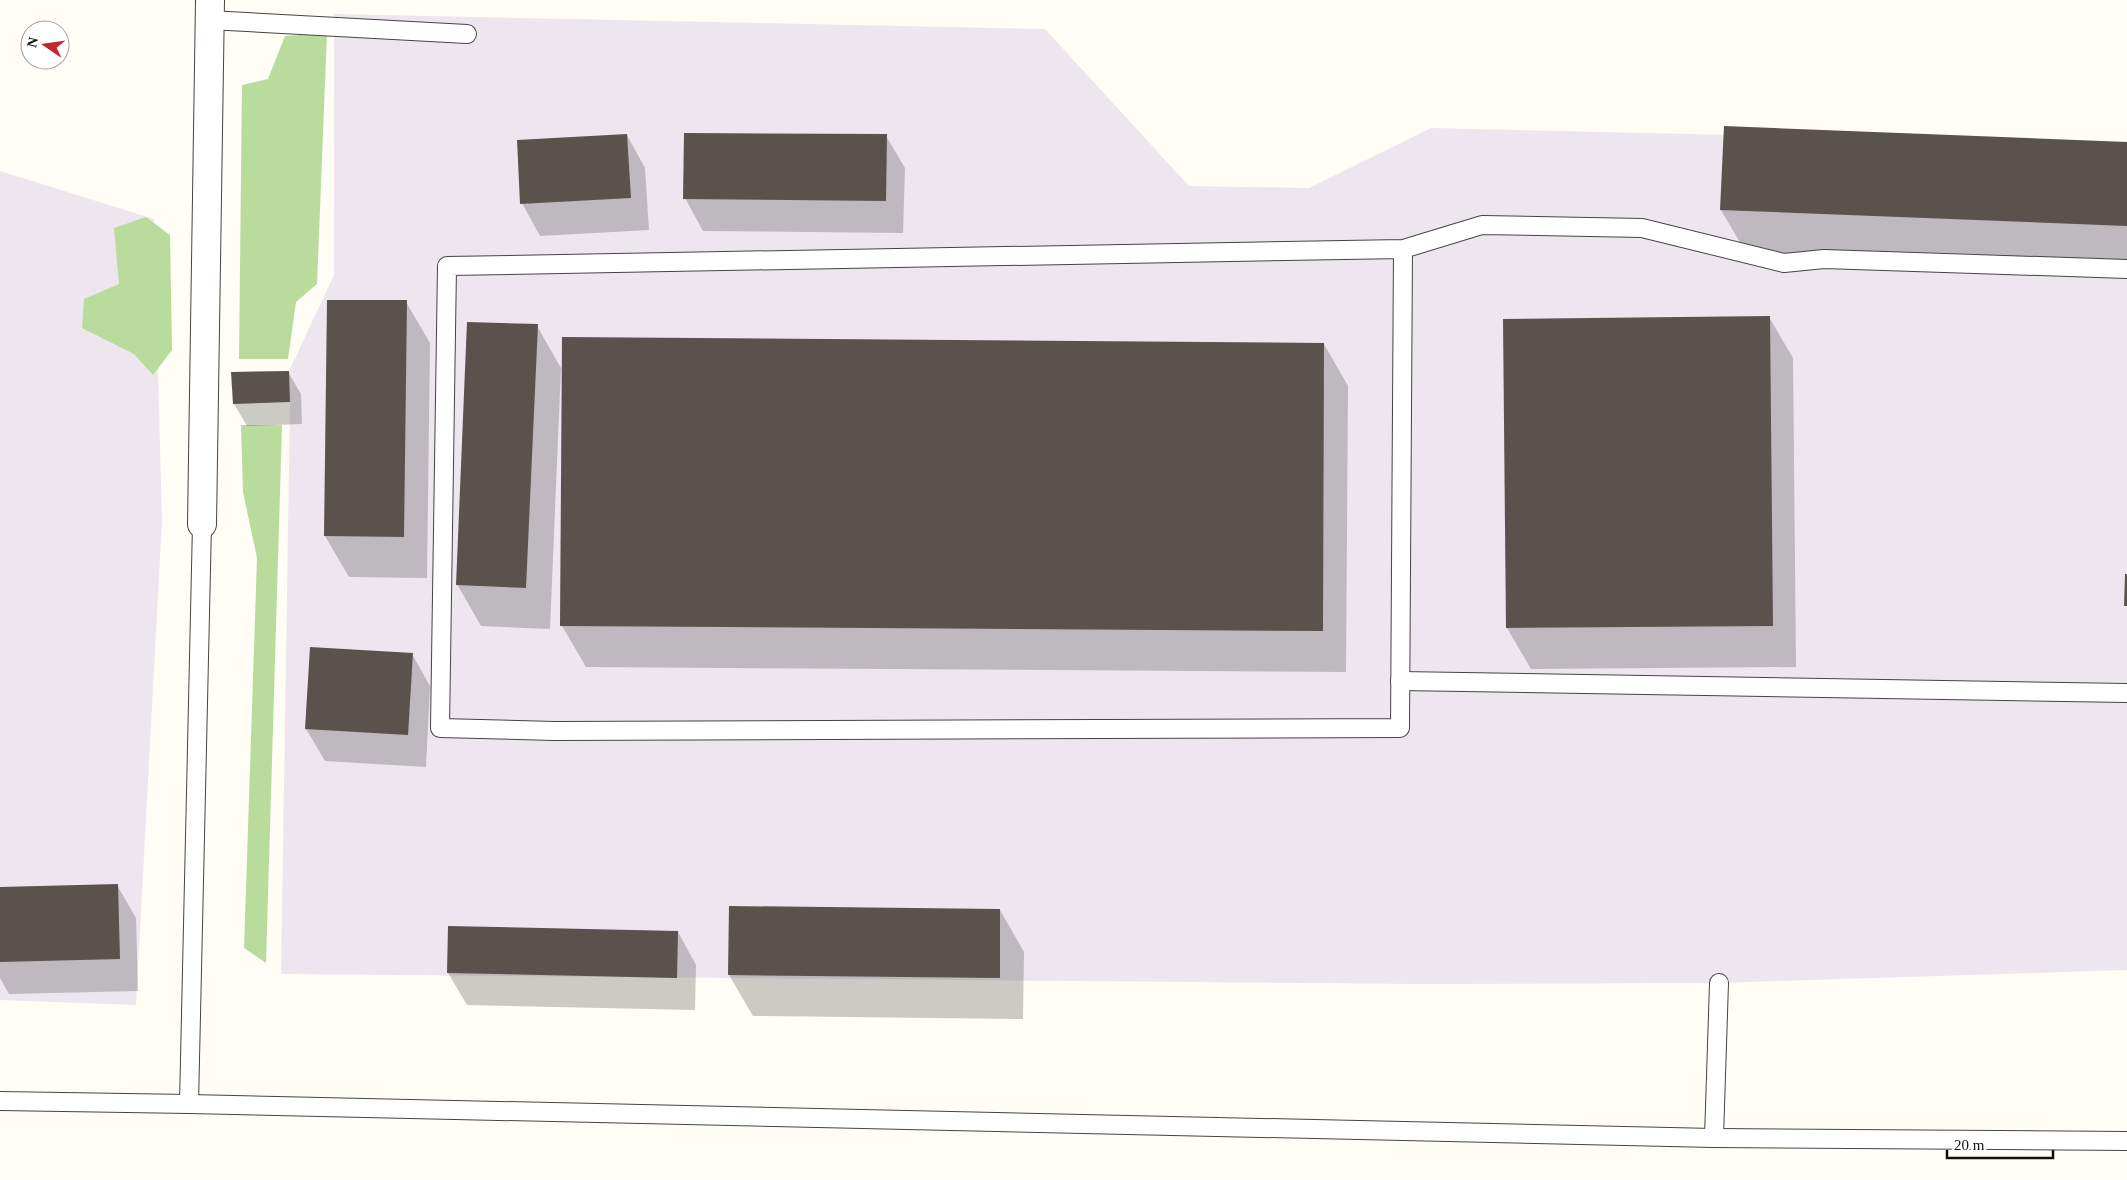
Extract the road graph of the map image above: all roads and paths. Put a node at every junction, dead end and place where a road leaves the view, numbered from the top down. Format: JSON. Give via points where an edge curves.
{"nodes":[{"id":1,"x":210,"y":10,"type":"edge"},
{"id":2,"x":467,"y":34,"type":"dead end"},
{"id":3,"x":1403,"y":249,"type":"junction"},
{"id":4,"x":2127,"y":270,"type":"edge"},
{"id":5,"x":202,"y":524,"type":"joint"},
{"id":6,"x":1400,"y":681,"type":"junction"},
{"id":7,"x":2127,"y":693,"type":"edge"},
{"id":8,"x":1719,"y":983,"type":"dead end"},
{"id":9,"x":0,"y":1101,"type":"edge"},
{"id":10,"x":189,"y":1104,"type":"junction"},
{"id":11,"x":1714,"y":1138,"type":"junction"},
{"id":12,"x":2127,"y":1140,"type":"edge"}],
"edges":[{"from":1,"to":2,"type":"lane"},
{"from":1,"to":5,"type":"street"},
{"from":3,"to":4,"type":"lane","via":[[1482,225],[1642,228],[1784,263],[1824,259]]},
{"from":3,"to":6,"type":"lane"},
{"from":3,"to":6,"type":"lane","via":[[447,266],[440,728],[564,732],[1400,728]]},
{"from":5,"to":10,"type":"lane"},
{"from":6,"to":7,"type":"lane"},
{"from":8,"to":11,"type":"lane"},
{"from":9,"to":10,"type":"lane"},
{"from":10,"to":11,"type":"lane"},
{"from":11,"to":12,"type":"lane"}]}
